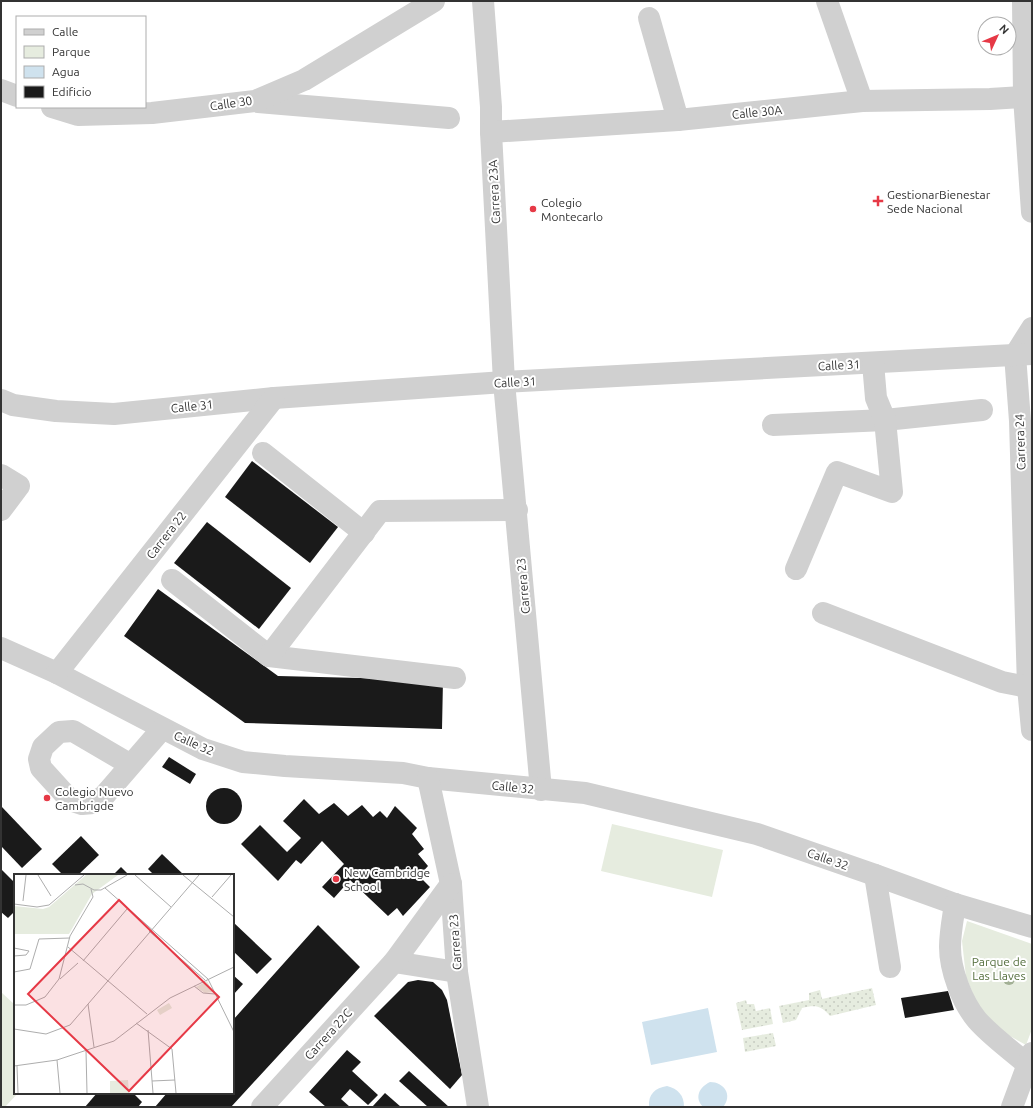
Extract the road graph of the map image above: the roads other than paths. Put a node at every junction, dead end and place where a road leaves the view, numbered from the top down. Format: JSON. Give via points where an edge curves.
{"nodes":[{"id":1,"x":434,"y":1,"type":"edge"},
{"id":2,"x":483,"y":1,"type":"edge"},
{"id":3,"x":827,"y":1,"type":"edge"},
{"id":4,"x":1023,"y":1,"type":"edge"},
{"id":5,"x":649,"y":18,"type":"dead end"},
{"id":6,"x":1,"y":90,"type":"edge"},
{"id":7,"x":16,"y":96,"type":"edge"},
{"id":8,"x":1024,"y":97,"type":"junction"},
{"id":9,"x":254,"y":101,"type":"junction"},
{"id":10,"x":862,"y":101,"type":"junction"},
{"id":11,"x":55,"y":108,"type":"edge"},
{"id":12,"x":448,"y":118,"type":"dead end"},
{"id":13,"x":678,"y":120,"type":"junction"},
{"id":14,"x":491,"y":132,"type":"junction"},
{"id":15,"x":1032,"y":212,"type":"edge"},
{"id":16,"x":1032,"y":328,"type":"edge"},
{"id":17,"x":1023,"y":354,"type":"edge"},
{"id":18,"x":874,"y":363,"type":"junction"},
{"id":19,"x":504,"y":382,"type":"junction"},
{"id":20,"x":274,"y":398,"type":"junction"},
{"id":21,"x":1,"y":400,"type":"edge"},
{"id":22,"x":982,"y":410,"type":"dead end"},
{"id":23,"x":885,"y":420,"type":"junction"},
{"id":24,"x":773,"y":425,"type":"dead end"},
{"id":25,"x":263,"y":453,"type":"dead end"},
{"id":26,"x":1,"y":475,"type":"edge"},
{"id":27,"x":1,"y":510,"type":"edge"},
{"id":28,"x":517,"y":510,"type":"junction"},
{"id":29,"x":364,"y":533,"type":"junction"},
{"id":30,"x":796,"y":569,"type":"dead end"},
{"id":31,"x":172,"y":580,"type":"dead end"},
{"id":32,"x":823,"y":614,"type":"dead end"},
{"id":33,"x":1,"y":648,"type":"edge"},
{"id":34,"x":269,"y":656,"type":"junction"},
{"id":35,"x":57,"y":673,"type":"junction"},
{"id":36,"x":454,"y":678,"type":"dead end"},
{"id":37,"x":1028,"y":687,"type":"junction"},
{"id":38,"x":162,"y":728,"type":"junction"},
{"id":39,"x":1032,"y":730,"type":"edge"},
{"id":40,"x":131,"y":765,"type":"dead end"},
{"id":41,"x":428,"y":778,"type":"junction"},
{"id":42,"x":542,"y":790,"type":"junction"},
{"id":43,"x":875,"y":875,"type":"junction"},
{"id":44,"x":451,"y":884,"type":"junction"},
{"id":45,"x":955,"y":904,"type":"junction"},
{"id":46,"x":1032,"y":927,"type":"edge"},
{"id":47,"x":394,"y":962,"type":"junction"},
{"id":48,"x":890,"y":967,"type":"dead end"},
{"id":49,"x":457,"y":972,"type":"junction"},
{"id":50,"x":1030,"y":1059,"type":"edge"},
{"id":51,"x":262,"y":1107,"type":"edge"},
{"id":52,"x":478,"y":1107,"type":"edge"},
{"id":53,"x":1012,"y":1107,"type":"edge"}],
"edges":[{"from":1,"to":9,"type":"street","name":"Calle 30","via":[[304,80]]},
{"from":2,"to":14,"type":"street","name":"Carrera 23A"},
{"from":3,"to":10,"type":"street"},
{"from":4,"to":8,"type":"street"},
{"from":5,"to":13,"type":"street"},
{"from":6,"to":7,"type":"street"},
{"from":8,"to":10,"type":"street","name":"Calle 30A"},
{"from":8,"to":15,"type":"street"},
{"from":9,"to":11,"type":"street","name":"Calle 30","via":[[152,113],[78,115]]},
{"from":9,"to":12,"type":"street"},
{"from":10,"to":13,"type":"street","name":"Calle 30A"},
{"from":13,"to":14,"type":"street","name":"Calle 30A"},
{"from":14,"to":19,"type":"street","name":"Carrera 23A"},
{"from":16,"to":17,"type":"street"},
{"from":17,"to":18,"type":"street","name":"Calle 31"},
{"from":17,"to":37,"type":"street","name":"Carrera 24","via":[[1020,421]]},
{"from":18,"to":19,"type":"street","name":"Calle 31"},
{"from":18,"to":23,"type":"street","via":[[876,398]]},
{"from":19,"to":20,"type":"street","name":"Calle 31"},
{"from":19,"to":28,"type":"street","name":"Carrera 23"},
{"from":20,"to":21,"type":"street","name":"Calle 31","via":[[114,414],[13,406]]},
{"from":20,"to":35,"type":"street","name":"Carrera 22"},
{"from":22,"to":23,"type":"street"},
{"from":23,"to":24,"type":"street"},
{"from":23,"to":30,"type":"street","via":[[892,492],[837,472]]},
{"from":25,"to":29,"type":"street"},
{"from":26,"to":27,"type":"street","via":[[19,486]]},
{"from":28,"to":29,"type":"street","via":[[380,511]]},
{"from":28,"to":42,"type":"street","name":"Carrera 23"},
{"from":29,"to":34,"type":"street"},
{"from":31,"to":34,"type":"street"},
{"from":32,"to":37,"type":"street","via":[[1002,682]]},
{"from":33,"to":35,"type":"street","name":"Calle 32"},
{"from":34,"to":36,"type":"street"},
{"from":35,"to":38,"type":"street","name":"Calle 32"},
{"from":37,"to":39,"type":"street","name":"Carrera 24"},
{"from":38,"to":40,"type":"street"},
{"from":38,"to":41,"type":"street","name":"Calle 32","via":[[203,749],[243,762],[403,773]]},
{"from":41,"to":42,"type":"street","name":"Calle 32"},
{"from":41,"to":44,"type":"street","name":"Carrera 23"},
{"from":42,"to":43,"type":"street","name":"Calle 32","via":[[585,792],[757,834]]},
{"from":43,"to":45,"type":"street","name":"Calle 32"},
{"from":43,"to":48,"type":"street"},
{"from":44,"to":47,"type":"street","name":"Carrera 22C"},
{"from":44,"to":49,"type":"street","name":"Carrera 23"},
{"from":45,"to":46,"type":"street","name":"Calle 32"},
{"from":45,"to":50,"type":"street","via":[[950,946],[952,972],[962,995],[976,1019],[995,1037]]},
{"from":47,"to":49,"type":"street"},
{"from":47,"to":51,"type":"street","name":"Carrera 22C"},
{"from":49,"to":52,"type":"street","name":"Carrera 23"},
{"from":50,"to":53,"type":"street"}]}
